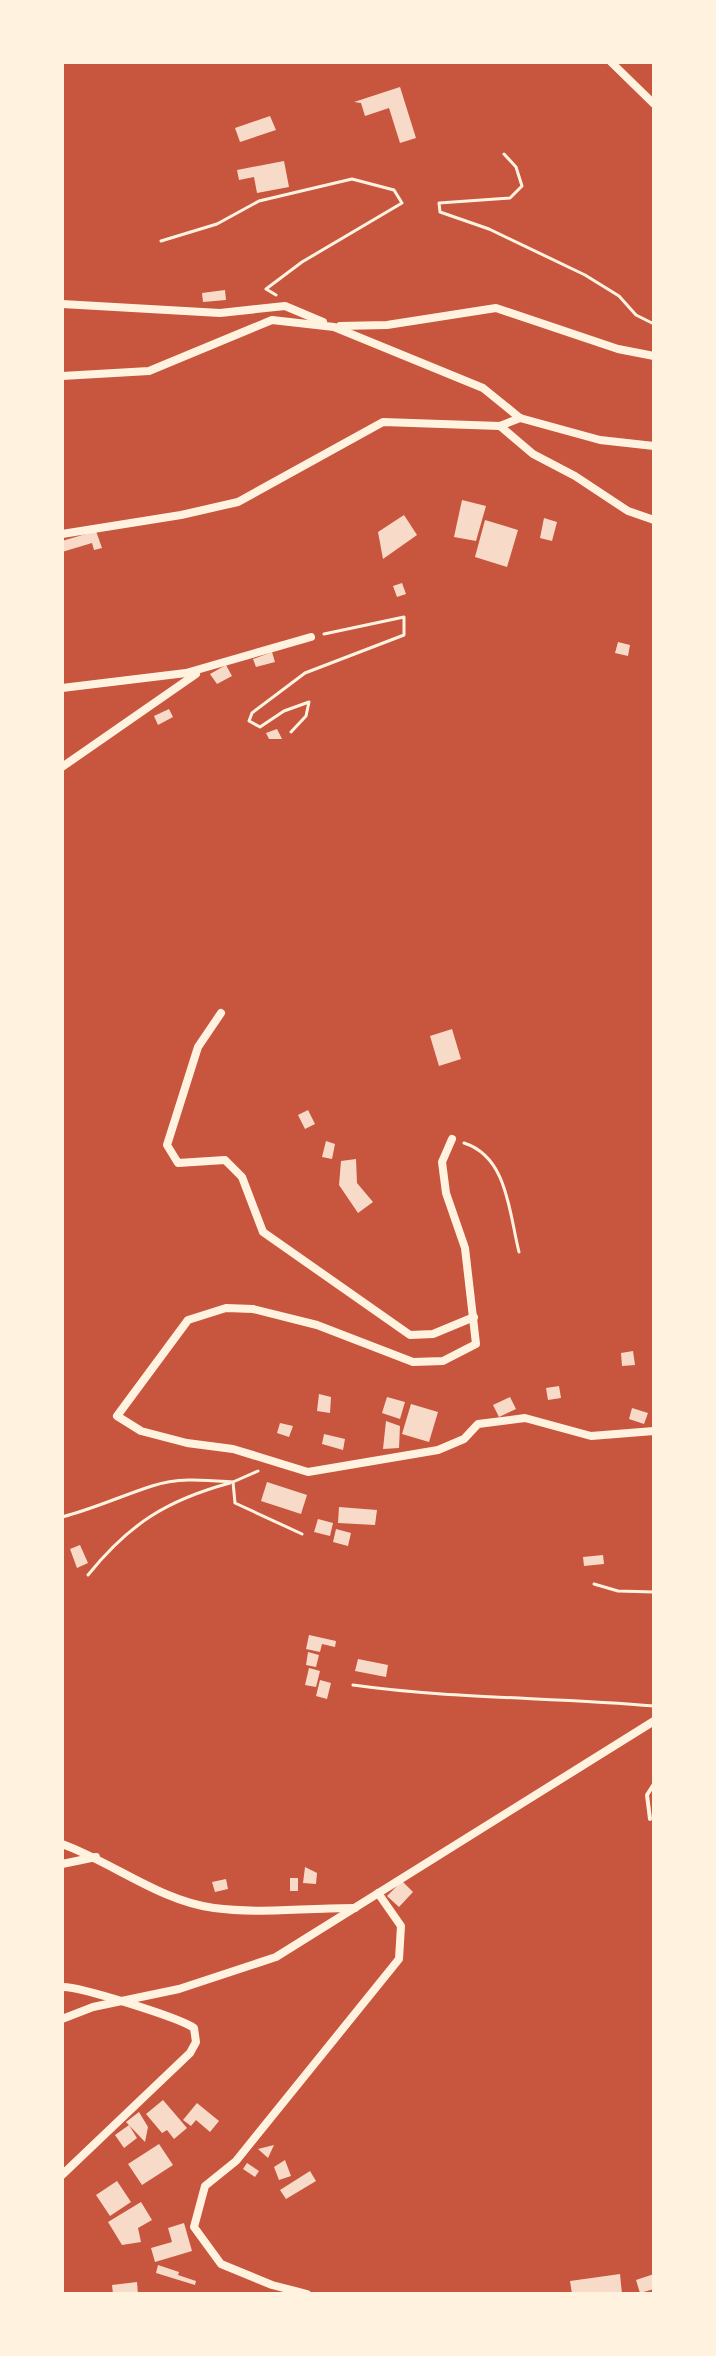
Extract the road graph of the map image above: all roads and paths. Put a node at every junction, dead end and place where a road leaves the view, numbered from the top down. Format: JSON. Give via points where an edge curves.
{"nodes":[{"id":1,"x":611,"y":62,"type":"edge"},
{"id":2,"x":654,"y":104,"type":"edge"},
{"id":3,"x":504,"y":154,"type":"dead end"},
{"id":4,"x":161,"y":241,"type":"dead end"},
{"id":5,"x":280,"y":297,"type":"dead end"},
{"id":6,"x":62,"y":304,"type":"edge"},
{"id":7,"x":654,"y":324,"type":"edge"},
{"id":8,"x":334,"y":327,"type":"junction"},
{"id":9,"x":654,"y":356,"type":"edge"},
{"id":10,"x":62,"y":376,"type":"edge"},
{"id":11,"x":520,"y":418,"type":"junction"},
{"id":12,"x":500,"y":426,"type":"junction"},
{"id":13,"x":654,"y":446,"type":"edge"},
{"id":14,"x":654,"y":520,"type":"edge"},
{"id":15,"x":62,"y":534,"type":"edge"},
{"id":16,"x":311,"y":637,"type":"joint"},
{"id":17,"x":204,"y":668,"type":"junction"},
{"id":18,"x":62,"y":688,"type":"edge"},
{"id":19,"x":291,"y":732,"type":"dead end"},
{"id":20,"x":62,"y":767,"type":"edge"},
{"id":21,"x":221,"y":1013,"type":"dead end"},
{"id":22,"x":452,"y":1139,"type":"joint"},
{"id":23,"x":519,"y":1252,"type":"dead end"},
{"id":24,"x":474,"y":1317,"type":"junction"},
{"id":25,"x":654,"y":1431,"type":"edge"},
{"id":26,"x":276,"y":1463,"type":"junction"},
{"id":27,"x":233,"y":1482,"type":"junction"},
{"id":28,"x":62,"y":1517,"type":"edge"},
{"id":29,"x":302,"y":1534,"type":"dead end"},
{"id":30,"x":88,"y":1575,"type":"dead end"},
{"id":31,"x":594,"y":1584,"type":"dead end"},
{"id":32,"x":654,"y":1592,"type":"edge"},
{"id":33,"x":353,"y":1685,"type":"dead end"},
{"id":34,"x":654,"y":1706,"type":"edge"},
{"id":35,"x":654,"y":1721,"type":"edge"},
{"id":36,"x":654,"y":1784,"type":"edge"},
{"id":37,"x":650,"y":1819,"type":"dead end"},
{"id":38,"x":62,"y":1844,"type":"edge"},
{"id":39,"x":97,"y":1857,"type":"junction"},
{"id":40,"x":62,"y":1864,"type":"edge"},
{"id":41,"x":378,"y":1893,"type":"junction"},
{"id":42,"x":355,"y":1908,"type":"junction"},
{"id":43,"x":62,"y":1987,"type":"edge"},
{"id":44,"x":117,"y":2002,"type":"junction"},
{"id":45,"x":62,"y":2019,"type":"edge"},
{"id":46,"x":62,"y":2175,"type":"edge"},
{"id":47,"x":307,"y":2294,"type":"edge"}],
"edges":[{"from":1,"to":2,"type":"street"},
{"from":3,"to":7,"type":"path","via":[[516,167],[522,186],[510,198],[439,203],[440,212],[585,275]]},
{"from":4,"to":5,"type":"path","via":[[217,224],[259,201],[352,179],[394,190],[402,203],[266,289]]},
{"from":6,"to":8,"type":"street","via":[[220,313],[285,306]]},
{"from":8,"to":9,"type":"street","via":[[387,325],[496,308]]},
{"from":8,"to":10,"type":"street","via":[[272,320],[149,371]]},
{"from":8,"to":11,"type":"street","via":[[483,388]]},
{"from":11,"to":12,"type":"street"},
{"from":11,"to":13,"type":"street","via":[[600,440]]},
{"from":12,"to":14,"type":"street","via":[[533,454],[628,511]]},
{"from":12,"to":15,"type":"street","via":[[383,422],[238,502]]},
{"from":16,"to":17,"type":"street"},
{"from":16,"to":19,"type":"path","via":[[404,617],[404,635],[305,673],[252,713],[249,721],[260,727],[309,702],[306,716]]},
{"from":17,"to":18,"type":"street"},
{"from":17,"to":20,"type":"street"},
{"from":21,"to":24,"type":"street","via":[[198,1047],[167,1145],[178,1163],[225,1160],[242,1177],[263,1232],[410,1335],[433,1334]]},
{"from":22,"to":23,"type":"path","via":[[472,1146],[499,1168]]},
{"from":22,"to":24,"type":"street","via":[[442,1162],[446,1193],[465,1248]]},
{"from":24,"to":26,"type":"street","via":[[476,1344],[443,1361],[428,1362],[413,1362],[317,1325],[253,1309],[226,1308],[188,1320],[117,1416],[141,1431]]},
{"from":25,"to":26,"type":"street","via":[[591,1436],[525,1418],[478,1424],[464,1439],[438,1450],[308,1472]]},
{"from":26,"to":27,"type":"path"},
{"from":27,"to":28,"type":"path","via":[[194,1479],[154,1485]]},
{"from":27,"to":29,"type":"path","via":[[235,1503]]},
{"from":27,"to":30,"type":"path","via":[[186,1495],[140,1522]]},
{"from":31,"to":32,"type":"path"},
{"from":33,"to":34,"type":"path","via":[[418,1694]]},
{"from":35,"to":41,"type":"street"},
{"from":36,"to":37,"type":"lane","via":[[647,1795]]},
{"from":38,"to":39,"type":"street"},
{"from":39,"to":40,"type":"street"},
{"from":39,"to":42,"type":"street","via":[[143,1883],[214,1908]]},
{"from":41,"to":42,"type":"street"},
{"from":41,"to":47,"type":"street","via":[[401,1926],[399,1959],[236,2161],[205,2186],[194,2227],[221,2264]]},
{"from":42,"to":44,"type":"street","via":[[276,1957],[179,1989]]},
{"from":43,"to":44,"type":"street","via":[[79,1986]]},
{"from":44,"to":45,"type":"street"},
{"from":44,"to":46,"type":"street","via":[[181,2019],[194,2028],[196,2042]]}]}
